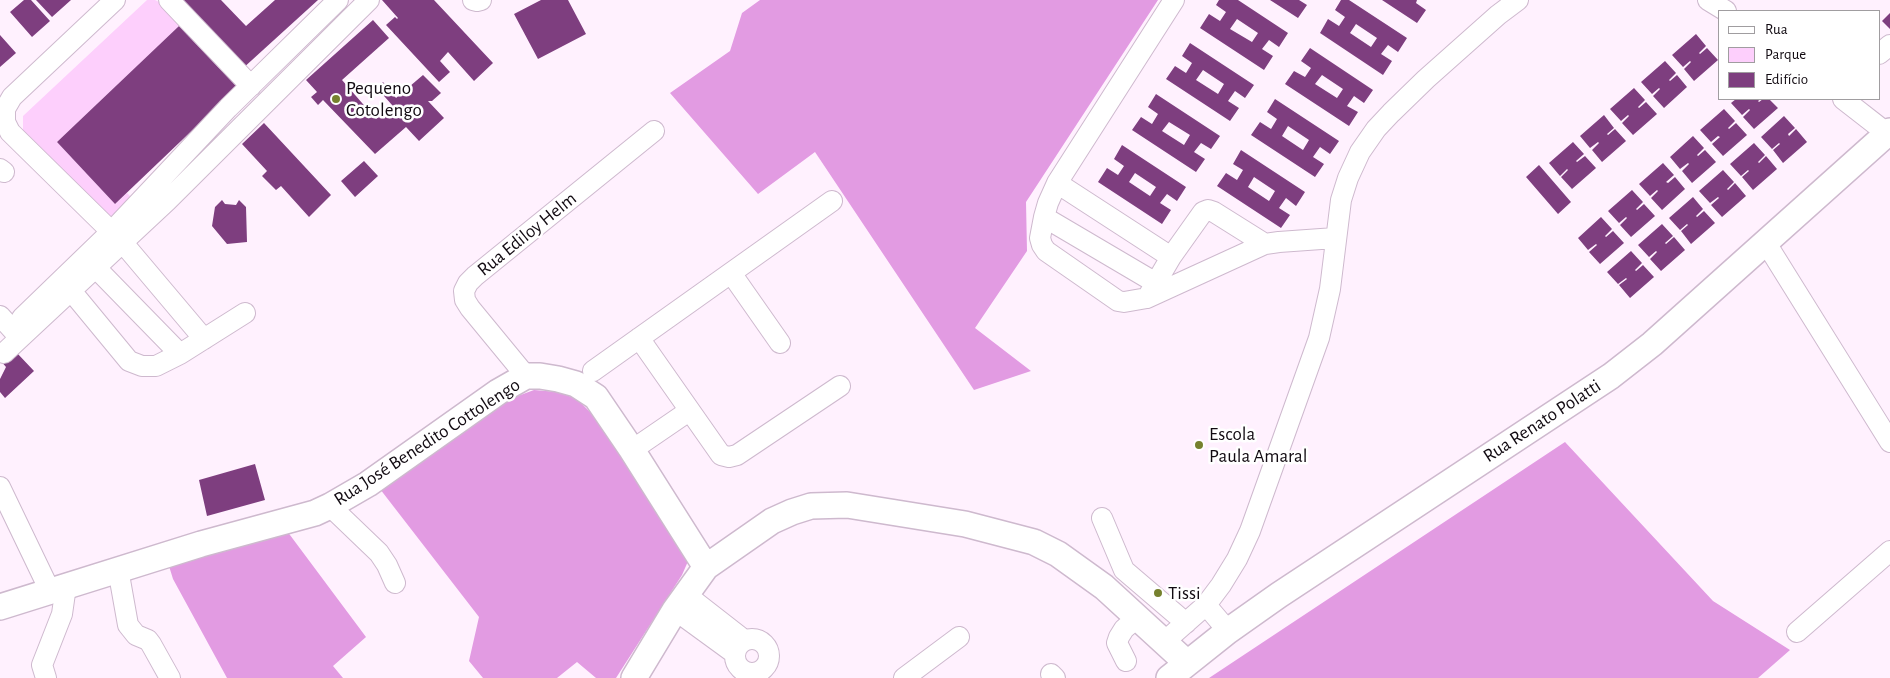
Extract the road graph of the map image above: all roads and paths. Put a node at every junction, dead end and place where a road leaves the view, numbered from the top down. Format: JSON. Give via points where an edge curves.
{"nodes":[{"id":1,"x":114,"y":0,"type":"edge"},
{"id":2,"x":169,"y":0,"type":"edge"},
{"id":3,"x":338,"y":0,"type":"edge"},
{"id":4,"x":369,"y":0,"type":"edge"},
{"id":5,"x":473,"y":0,"type":"edge"},
{"id":6,"x":481,"y":0,"type":"edge"},
{"id":7,"x":1174,"y":0,"type":"edge"},
{"id":8,"x":1518,"y":0,"type":"edge"},
{"id":9,"x":251,"y":86,"type":"junction"},
{"id":10,"x":1844,"y":100,"type":"edge"},
{"id":11,"x":654,"y":131,"type":"dead end"},
{"id":12,"x":1889,"y":132,"type":"edge"},
{"id":13,"x":1057,"y":183,"type":"junction"},
{"id":14,"x":832,"y":201,"type":"dead end"},
{"id":15,"x":1044,"y":217,"type":"junction"},
{"id":16,"x":118,"y":237,"type":"junction"},
{"id":17,"x":1335,"y":238,"type":"junction"},
{"id":18,"x":1766,"y":243,"type":"junction"},
{"id":19,"x":1265,"y":244,"type":"junction"},
{"id":20,"x":1171,"y":257,"type":"junction"},
{"id":21,"x":96,"y":268,"type":"junction"},
{"id":22,"x":731,"y":273,"type":"junction"},
{"id":23,"x":66,"y":285,"type":"junction"},
{"id":24,"x":1151,"y":290,"type":"junction"},
{"id":25,"x":245,"y":313,"type":"dead end"},
{"id":26,"x":7,"y":336,"type":"edge"},
{"id":27,"x":204,"y":338,"type":"junction"},
{"id":28,"x":639,"y":338,"type":"junction"},
{"id":29,"x":780,"y":343,"type":"dead end"},
{"id":30,"x":180,"y":354,"type":"junction"},
{"id":31,"x":593,"y":371,"type":"dead end"},
{"id":32,"x":526,"y":376,"type":"junction"},
{"id":33,"x":840,"y":386,"type":"dead end"},
{"id":34,"x":689,"y":411,"type":"junction"},
{"id":35,"x":1890,"y":442,"type":"edge"},
{"id":36,"x":632,"y":450,"type":"junction"},
{"id":37,"x":0,"y":487,"type":"edge"},
{"id":38,"x":330,"y":506,"type":"junction"},
{"id":39,"x":1102,"y":518,"type":"dead end"},
{"id":40,"x":1890,"y":551,"type":"edge"},
{"id":41,"x":706,"y":567,"type":"junction"},
{"id":42,"x":118,"y":569,"type":"junction"},
{"id":43,"x":1124,"y":570,"type":"junction"},
{"id":44,"x":395,"y":583,"type":"dead end"},
{"id":45,"x":1104,"y":587,"type":"junction"},
{"id":46,"x":58,"y":589,"type":"junction"},
{"id":47,"x":680,"y":602,"type":"junction"},
{"id":48,"x":1206,"y":605,"type":"junction"},
{"id":49,"x":0,"y":607,"type":"edge"},
{"id":50,"x":1138,"y":617,"type":"junction"},
{"id":51,"x":1186,"y":623,"type":"junction"},
{"id":52,"x":1228,"y":632,"type":"junction"},
{"id":53,"x":1797,"y":632,"type":"dead end"},
{"id":54,"x":959,"y":638,"type":"dead end"},
{"id":55,"x":1164,"y":642,"type":"junction"},
{"id":56,"x":739,"y":647,"type":"junction"},
{"id":57,"x":1126,"y":661,"type":"dead end"},
{"id":58,"x":1178,"y":670,"type":"edge"},
{"id":59,"x":763,"y":675,"type":"edge"},
{"id":60,"x":46,"y":678,"type":"edge"},
{"id":61,"x":170,"y":678,"type":"edge"},
{"id":62,"x":634,"y":678,"type":"edge"},
{"id":63,"x":904,"y":678,"type":"edge"}],
"edges":[{"from":1,"to":16,"type":"street","via":[[12,98],[5,109],[5,122],[10,132]]},
{"from":2,"to":9,"type":"street"},
{"from":3,"to":9,"type":"street"},
{"from":4,"to":16,"type":"street","via":[[245,125]]},
{"from":5,"to":6,"type":"street"},
{"from":7,"to":13,"type":"street"},
{"from":8,"to":17,"type":"street","via":[[1462,45],[1376,129],[1348,178]]},
{"from":9,"to":16,"type":"street"},
{"from":10,"to":12,"type":"street"},
{"from":11,"to":32,"type":"street","name":"Rua Ediloy Helm","via":[[468,283],[465,300]]},
{"from":12,"to":18,"type":"main road","name":"Rua Renato Polatti"},
{"from":13,"to":15,"type":"street"},
{"from":13,"to":20,"type":"street"},
{"from":14,"to":22,"type":"street"},
{"from":15,"to":24,"type":"street"},
{"from":15,"to":24,"type":"street","via":[[1040,238],[1046,251],[1118,301],[1133,302]]},
{"from":16,"to":21,"type":"street"},
{"from":16,"to":23,"type":"street"},
{"from":16,"to":27,"type":"street"},
{"from":17,"to":19,"type":"street"},
{"from":17,"to":48,"type":"street","via":[[1322,330],[1260,506],[1237,559]]},
{"from":18,"to":35,"type":"street"},
{"from":18,"to":52,"type":"main road","name":"Rua Renato Polatti","via":[[1611,376],[1325,564]]},
{"from":19,"to":20,"type":"street","via":[[1208,210],[1203,212]]},
{"from":19,"to":24,"type":"street"},
{"from":20,"to":24,"type":"street"},
{"from":21,"to":23,"type":"street"},
{"from":21,"to":30,"type":"street"},
{"from":22,"to":28,"type":"street"},
{"from":22,"to":29,"type":"street"},
{"from":23,"to":26,"type":"street"},
{"from":23,"to":30,"type":"street","via":[[130,361],[156,366]]},
{"from":25,"to":27,"type":"street"},
{"from":27,"to":30,"type":"street"},
{"from":28,"to":31,"type":"street"},
{"from":28,"to":34,"type":"street"},
{"from":32,"to":36,"type":"main road","name":"Rua José Benedito Cottolengo","via":[[558,378],[587,390],[604,407]]},
{"from":32,"to":38,"type":"main road","name":"Rua José Benedito Cottolengo","via":[[498,392],[368,484]]},
{"from":33,"to":34,"type":"street","via":[[730,457],[716,450]]},
{"from":34,"to":36,"type":"street"},
{"from":36,"to":41,"type":"main road","name":"Rua José Benedito Cottolengo"},
{"from":37,"to":46,"type":"street"},
{"from":38,"to":42,"type":"main road","name":"Rua José Benedito Cottolengo"},
{"from":38,"to":44,"type":"street","via":[[379,553]]},
{"from":39,"to":43,"type":"street"},
{"from":40,"to":53,"type":"street"},
{"from":41,"to":45,"type":"main road","via":[[753,533],[792,512],[811,506],[847,505],[965,524],[1034,542],[1058,554]]},
{"from":41,"to":47,"type":"main road"},
{"from":42,"to":46,"type":"main road","name":"Rua José Benedito Cottolengo"},
{"from":42,"to":61,"type":"street","via":[[128,624],[136,635],[152,644]]},
{"from":43,"to":45,"type":"street"},
{"from":43,"to":51,"type":"street"},
{"from":45,"to":50,"type":"main road"},
{"from":46,"to":49,"type":"main road","name":"Rua José Benedito Cottolengo"},
{"from":46,"to":60,"type":"street","via":[[62,614],[42,665]]},
{"from":47,"to":56,"type":"street"},
{"from":47,"to":62,"type":"main road"},
{"from":48,"to":51,"type":"street"},
{"from":48,"to":52,"type":"street"},
{"from":50,"to":55,"type":"main road"},
{"from":50,"to":57,"type":"street","via":[[1124,628],[1119,637]]},
{"from":51,"to":55,"type":"street"},
{"from":52,"to":58,"type":"main road","name":"Rua Renato Polatti"},
{"from":54,"to":63,"type":"street"},
{"from":55,"to":58,"type":"main road"},
{"from":56,"to":59,"type":"street","via":[[734,660],[742,671]]},
{"from":56,"to":59,"type":"street","via":[[757,639],[763,642],[768,661]]}]}
